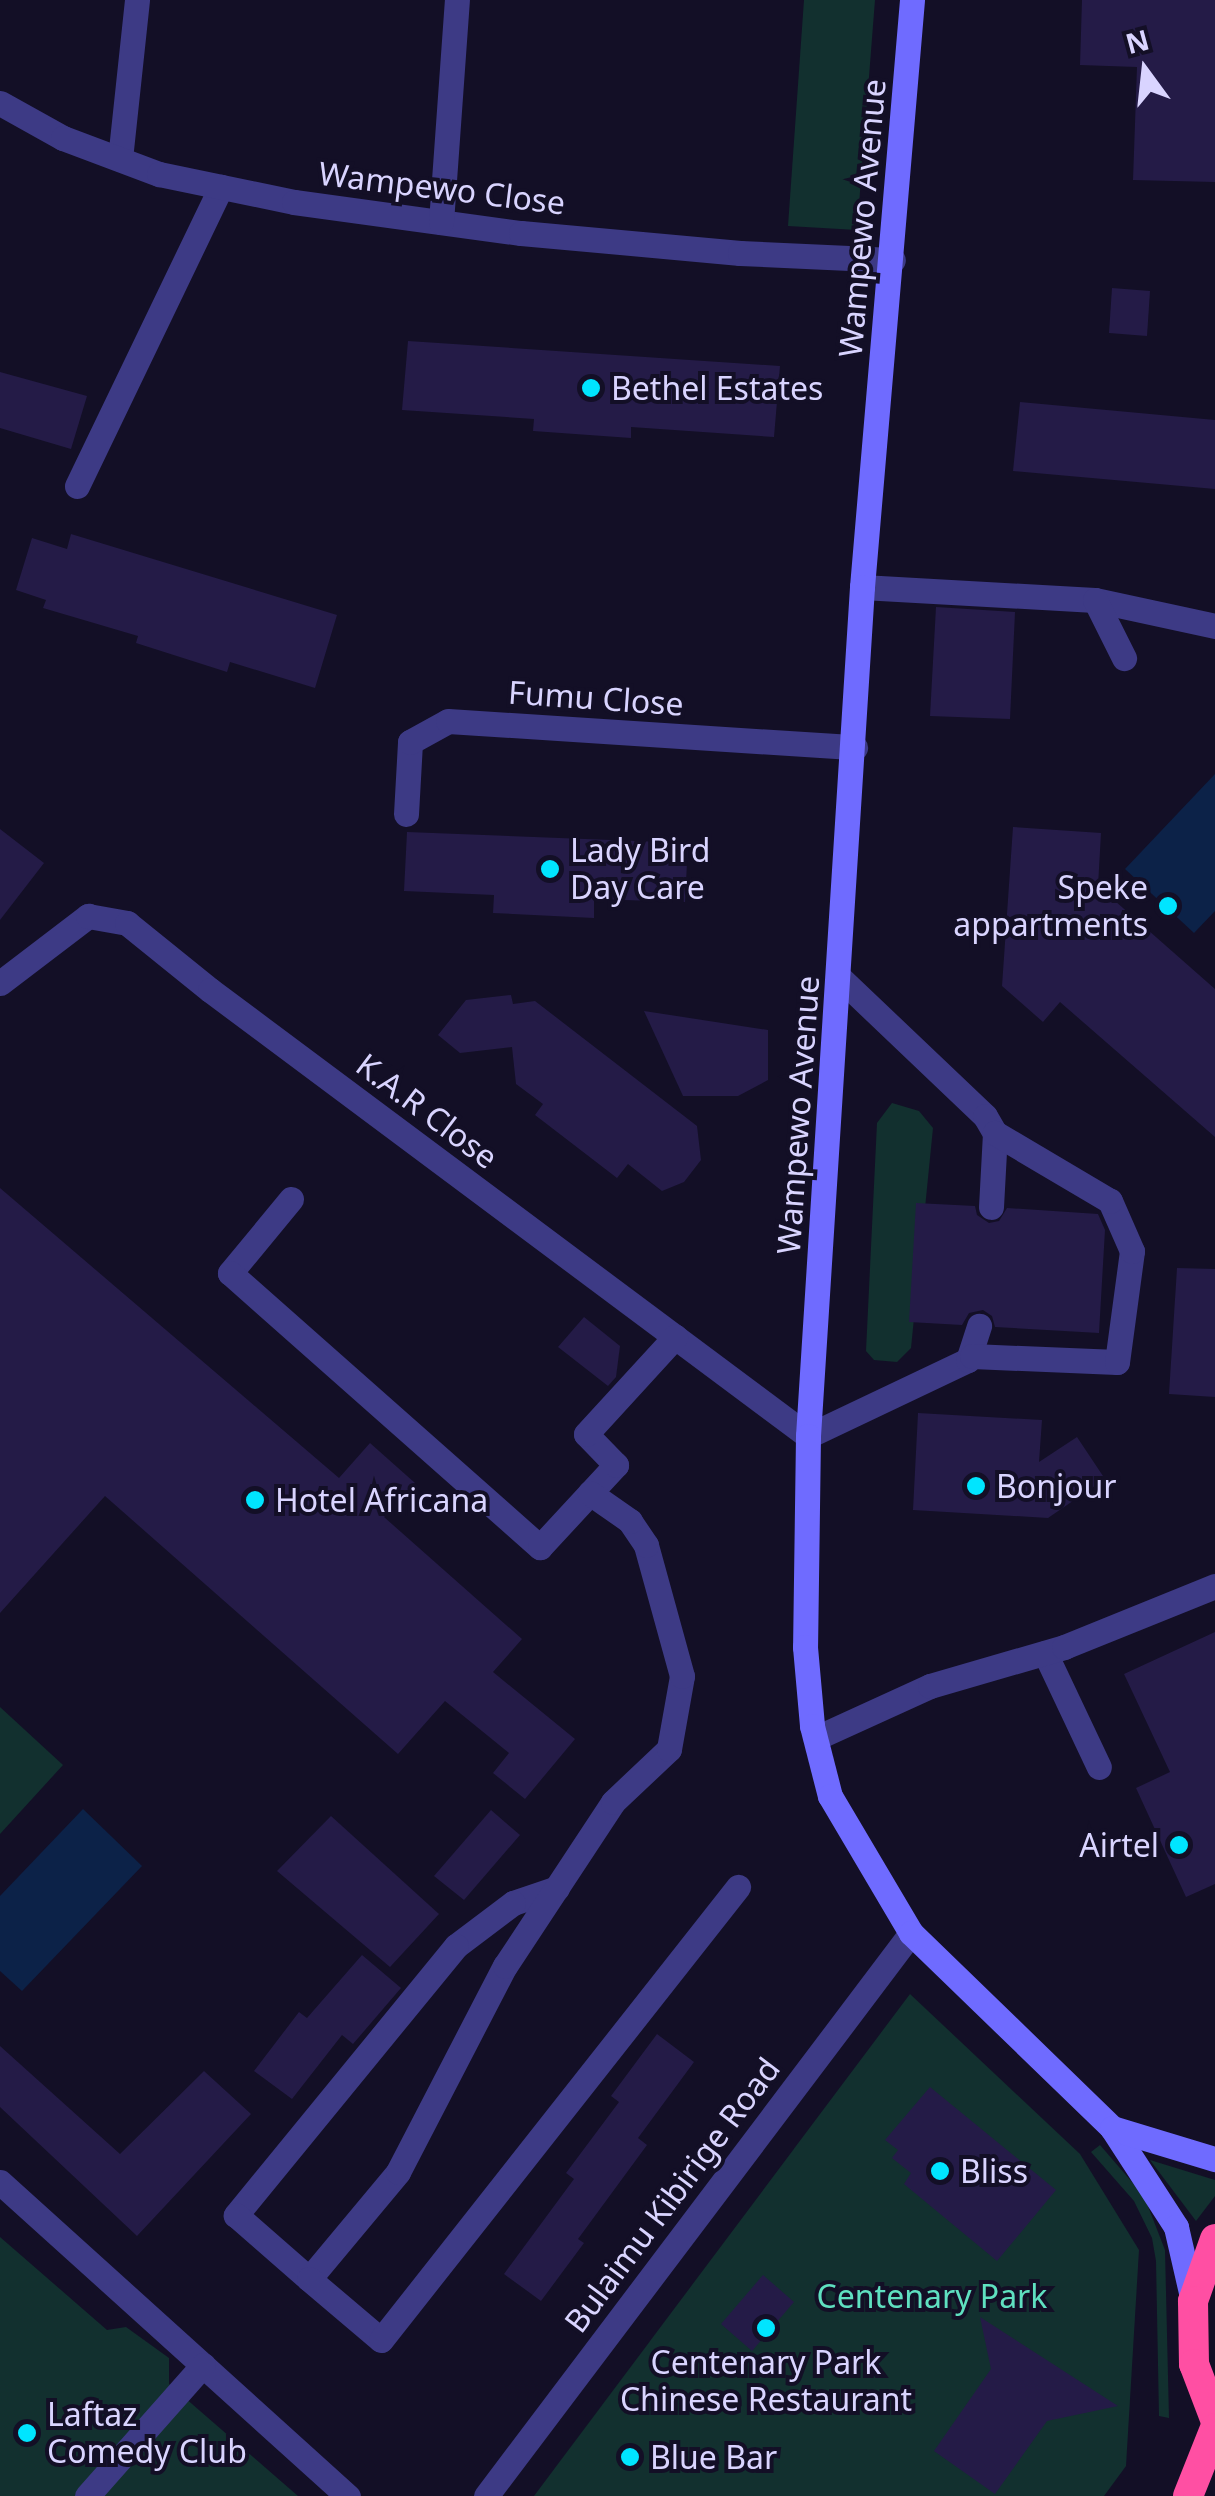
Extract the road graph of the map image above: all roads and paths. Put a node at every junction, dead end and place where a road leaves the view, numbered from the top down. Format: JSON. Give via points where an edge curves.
{"nodes":[{"id":1,"x":136,"y":0,"type":"edge"},
{"id":2,"x":457,"y":0,"type":"edge"},
{"id":3,"x":912,"y":0,"type":"edge"},
{"id":4,"x":0,"y":103,"type":"edge"},
{"id":5,"x":120,"y":159,"type":"junction"},
{"id":6,"x":221,"y":186,"type":"junction"},
{"id":7,"x":441,"y":222,"type":"junction"},
{"id":8,"x":893,"y":260,"type":"junction"},
{"id":9,"x":76,"y":486,"type":"dead end"},
{"id":10,"x":862,"y":587,"type":"junction"},
{"id":11,"x":1096,"y":600,"type":"junction"},
{"id":12,"x":1215,"y":626,"type":"edge"},
{"id":13,"x":1124,"y":658,"type":"dead end"},
{"id":14,"x":855,"y":747,"type":"junction"},
{"id":15,"x":406,"y":814,"type":"dead end"},
{"id":16,"x":840,"y":978,"type":"junction"},
{"id":17,"x":1,"y":982,"type":"edge"},
{"id":18,"x":995,"y":1133,"type":"junction"},
{"id":19,"x":291,"y":1199,"type":"dead end"},
{"id":20,"x":991,"y":1208,"type":"dead end"},
{"id":21,"x":978,"y":1326,"type":"dead end"},
{"id":22,"x":675,"y":1337,"type":"junction"},
{"id":23,"x":972,"y":1356,"type":"junction"},
{"id":24,"x":808,"y":1436,"type":"junction"},
{"id":25,"x":590,"y":1493,"type":"junction"},
{"id":26,"x":1215,"y":1586,"type":"edge"},
{"id":27,"x":1045,"y":1653,"type":"junction"},
{"id":28,"x":816,"y":1738,"type":"junction"},
{"id":29,"x":1099,"y":1767,"type":"dead end"},
{"id":30,"x":738,"y":1887,"type":"dead end"},
{"id":31,"x":557,"y":1888,"type":"junction"},
{"id":32,"x":911,"y":1933,"type":"junction"},
{"id":33,"x":1112,"y":2128,"type":"junction"},
{"id":34,"x":1215,"y":2159,"type":"edge"},
{"id":35,"x":0,"y":2182,"type":"edge"},
{"id":36,"x":1215,"y":2239,"type":"edge"},
{"id":37,"x":309,"y":2279,"type":"junction"},
{"id":38,"x":1193,"y":2301,"type":"junction"},
{"id":39,"x":203,"y":2365,"type":"junction"},
{"id":40,"x":1215,"y":2419,"type":"edge"},
{"id":41,"x":1215,"y":2428,"type":"edge"},
{"id":42,"x":86,"y":2496,"type":"edge"},
{"id":43,"x":348,"y":2496,"type":"edge"},
{"id":44,"x":486,"y":2496,"type":"edge"},
{"id":45,"x":1188,"y":2496,"type":"edge"}],
"edges":[{"from":1,"to":5,"type":"street"},
{"from":2,"to":7,"type":"street"},
{"from":3,"to":8,"type":"street","name":"Wampewo Avenue"},
{"from":4,"to":5,"type":"street","name":"Wampewo Close"},
{"from":5,"to":6,"type":"street","name":"Wampewo Close"},
{"from":6,"to":7,"type":"street","name":"Wampewo Close"},
{"from":6,"to":9,"type":"street"},
{"from":7,"to":8,"type":"street","name":"Wampewo Close","via":[[740,253]]},
{"from":8,"to":10,"type":"street","name":"Wampewo Avenue"},
{"from":10,"to":11,"type":"street"},
{"from":10,"to":14,"type":"street","name":"Wampewo Avenue"},
{"from":11,"to":12,"type":"street"},
{"from":11,"to":13,"type":"street"},
{"from":14,"to":15,"type":"street","name":"Fumu Close","via":[[448,721],[410,742]]},
{"from":14,"to":16,"type":"street","name":"Wampewo Avenue"},
{"from":16,"to":18,"type":"street","via":[[986,1116]]},
{"from":16,"to":24,"type":"street","name":"Wampewo Avenue"},
{"from":17,"to":22,"type":"street","name":"K.A.R Close","via":[[88,916],[127,923]]},
{"from":18,"to":20,"type":"street"},
{"from":18,"to":23,"type":"street","via":[[1110,1202],[1132,1251],[1117,1362]]},
{"from":19,"to":25,"type":"street","via":[[230,1273],[540,1546]]},
{"from":21,"to":23,"type":"street"},
{"from":22,"to":24,"type":"street","name":"K.A.R Close"},
{"from":22,"to":25,"type":"street","via":[[586,1434],[616,1465]]},
{"from":23,"to":24,"type":"street"},
{"from":24,"to":28,"type":"street","name":"Wampewo Avenue","via":[[805,1647]]},
{"from":25,"to":31,"type":"street","via":[[630,1521],[646,1545],[682,1676],[669,1749],[613,1802]]},
{"from":26,"to":27,"type":"street"},
{"from":27,"to":28,"type":"street","via":[[930,1686]]},
{"from":27,"to":29,"type":"street"},
{"from":28,"to":32,"type":"street","name":"Wampewo Avenue","via":[[830,1796]]},
{"from":30,"to":37,"type":"street","via":[[381,2340]]},
{"from":31,"to":37,"type":"street","via":[[505,1966],[398,2172]]},
{"from":31,"to":37,"type":"street","via":[[513,1903],[456,1946],[236,2215]]},
{"from":32,"to":33,"type":"street","name":"Wampewo Avenue"},
{"from":32,"to":44,"type":"street","name":"Bulaimu Kibirige Road"},
{"from":33,"to":34,"type":"street"},
{"from":33,"to":38,"type":"street","via":[[1176,2228]]},
{"from":35,"to":39,"type":"street"},
{"from":36,"to":38,"type":"highway"},
{"from":38,"to":40,"type":"highway","via":[[1194,2364]]},
{"from":39,"to":42,"type":"street"},
{"from":39,"to":43,"type":"street"},
{"from":41,"to":45,"type":"highway"}]}
